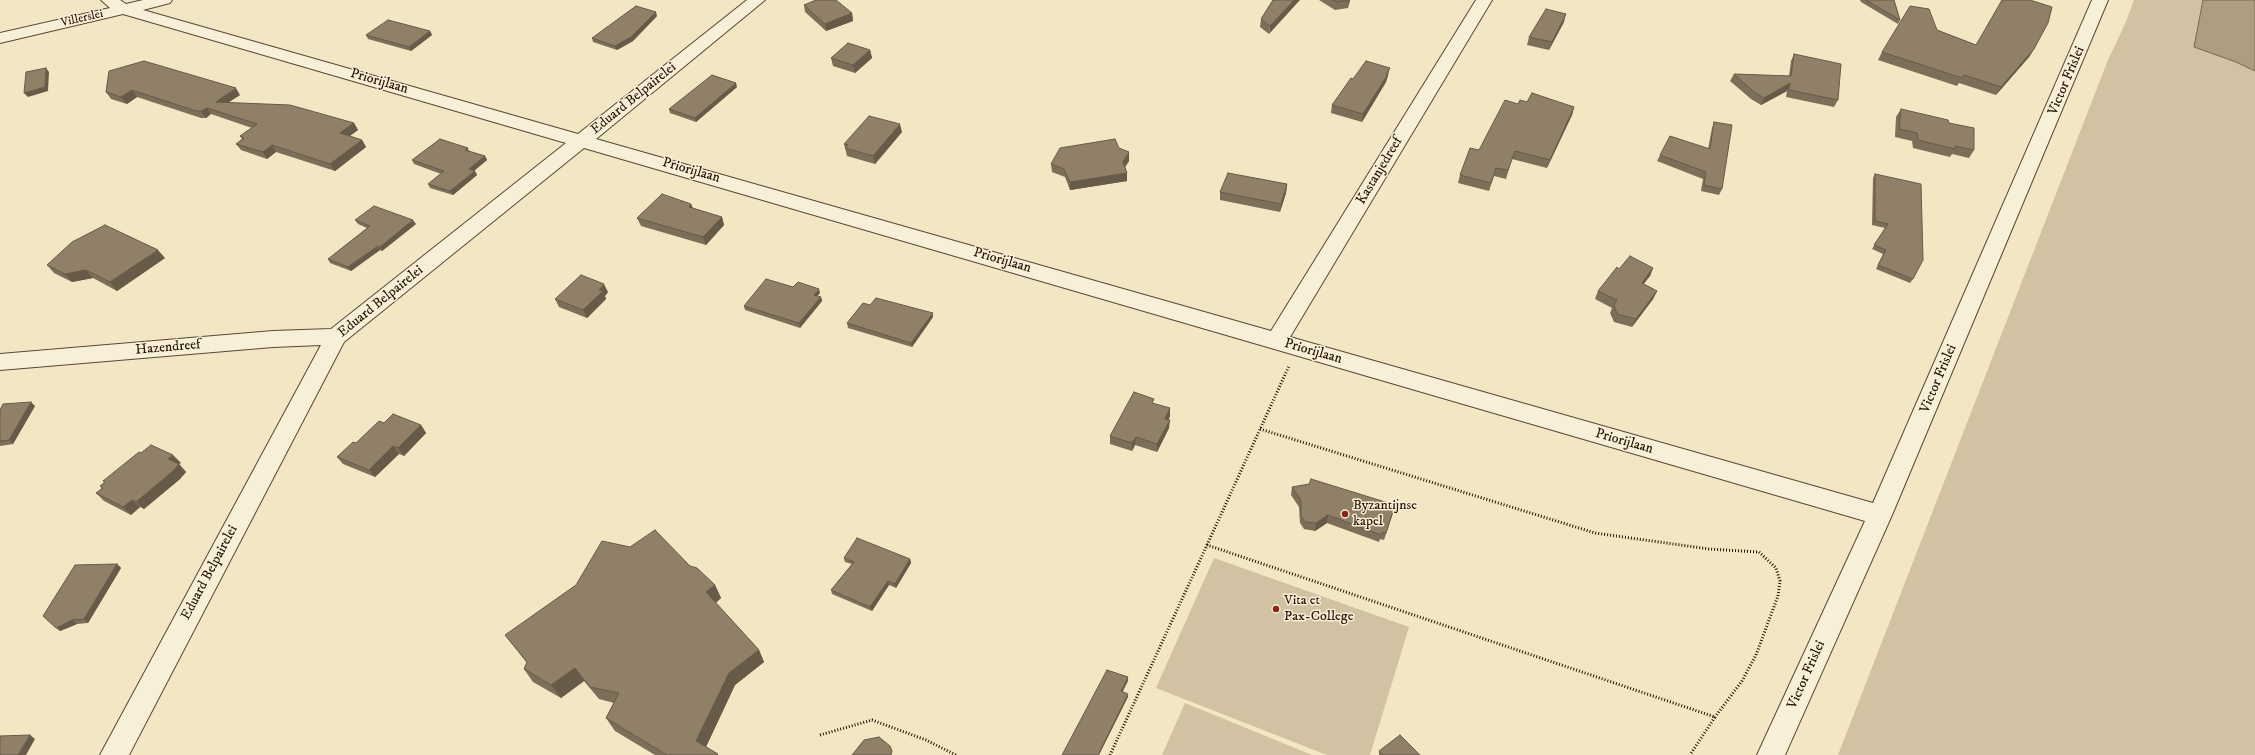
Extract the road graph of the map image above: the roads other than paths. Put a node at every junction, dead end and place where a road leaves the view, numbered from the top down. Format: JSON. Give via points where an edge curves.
{"nodes":[{"id":1,"x":164,"y":0,"type":"edge"},
{"id":2,"x":757,"y":0,"type":"edge"},
{"id":3,"x":1484,"y":0,"type":"edge"},
{"id":4,"x":2100,"y":0,"type":"edge"},
{"id":5,"x":116,"y":5,"type":"edge"},
{"id":6,"x":0,"y":38,"type":"edge"},
{"id":7,"x":583,"y":140,"type":"junction"},
{"id":8,"x":336,"y":337,"type":"junction"},
{"id":9,"x":1276,"y":342,"type":"junction"},
{"id":10,"x":0,"y":362,"type":"edge"},
{"id":11,"x":1880,"y":515,"type":"junction"},
{"id":12,"x":114,"y":755,"type":"edge"},
{"id":13,"x":1771,"y":755,"type":"edge"}],
"edges":[{"from":1,"to":5,"type":"street","name":"Villerslei"},
{"from":2,"to":7,"type":"street","name":"Eduard Belpairelei"},
{"from":3,"to":9,"type":"street","name":"Kastanjedreef"},
{"from":4,"to":11,"type":"street","name":"Victor Frislei"},
{"from":5,"to":6,"type":"street","name":"Villerslei"},
{"from":5,"to":7,"type":"street","name":"Priorijlaan"},
{"from":7,"to":8,"type":"street","name":"Eduard Belpairelei"},
{"from":7,"to":9,"type":"street","name":"Priorijlaan"},
{"from":8,"to":10,"type":"street","name":"Hazendreef","via":[[273,339]]},
{"from":8,"to":12,"type":"street","name":"Eduard Belpairelei"},
{"from":9,"to":11,"type":"street","name":"Priorijlaan"},
{"from":11,"to":13,"type":"street","name":"Victor Frislei"}]}
